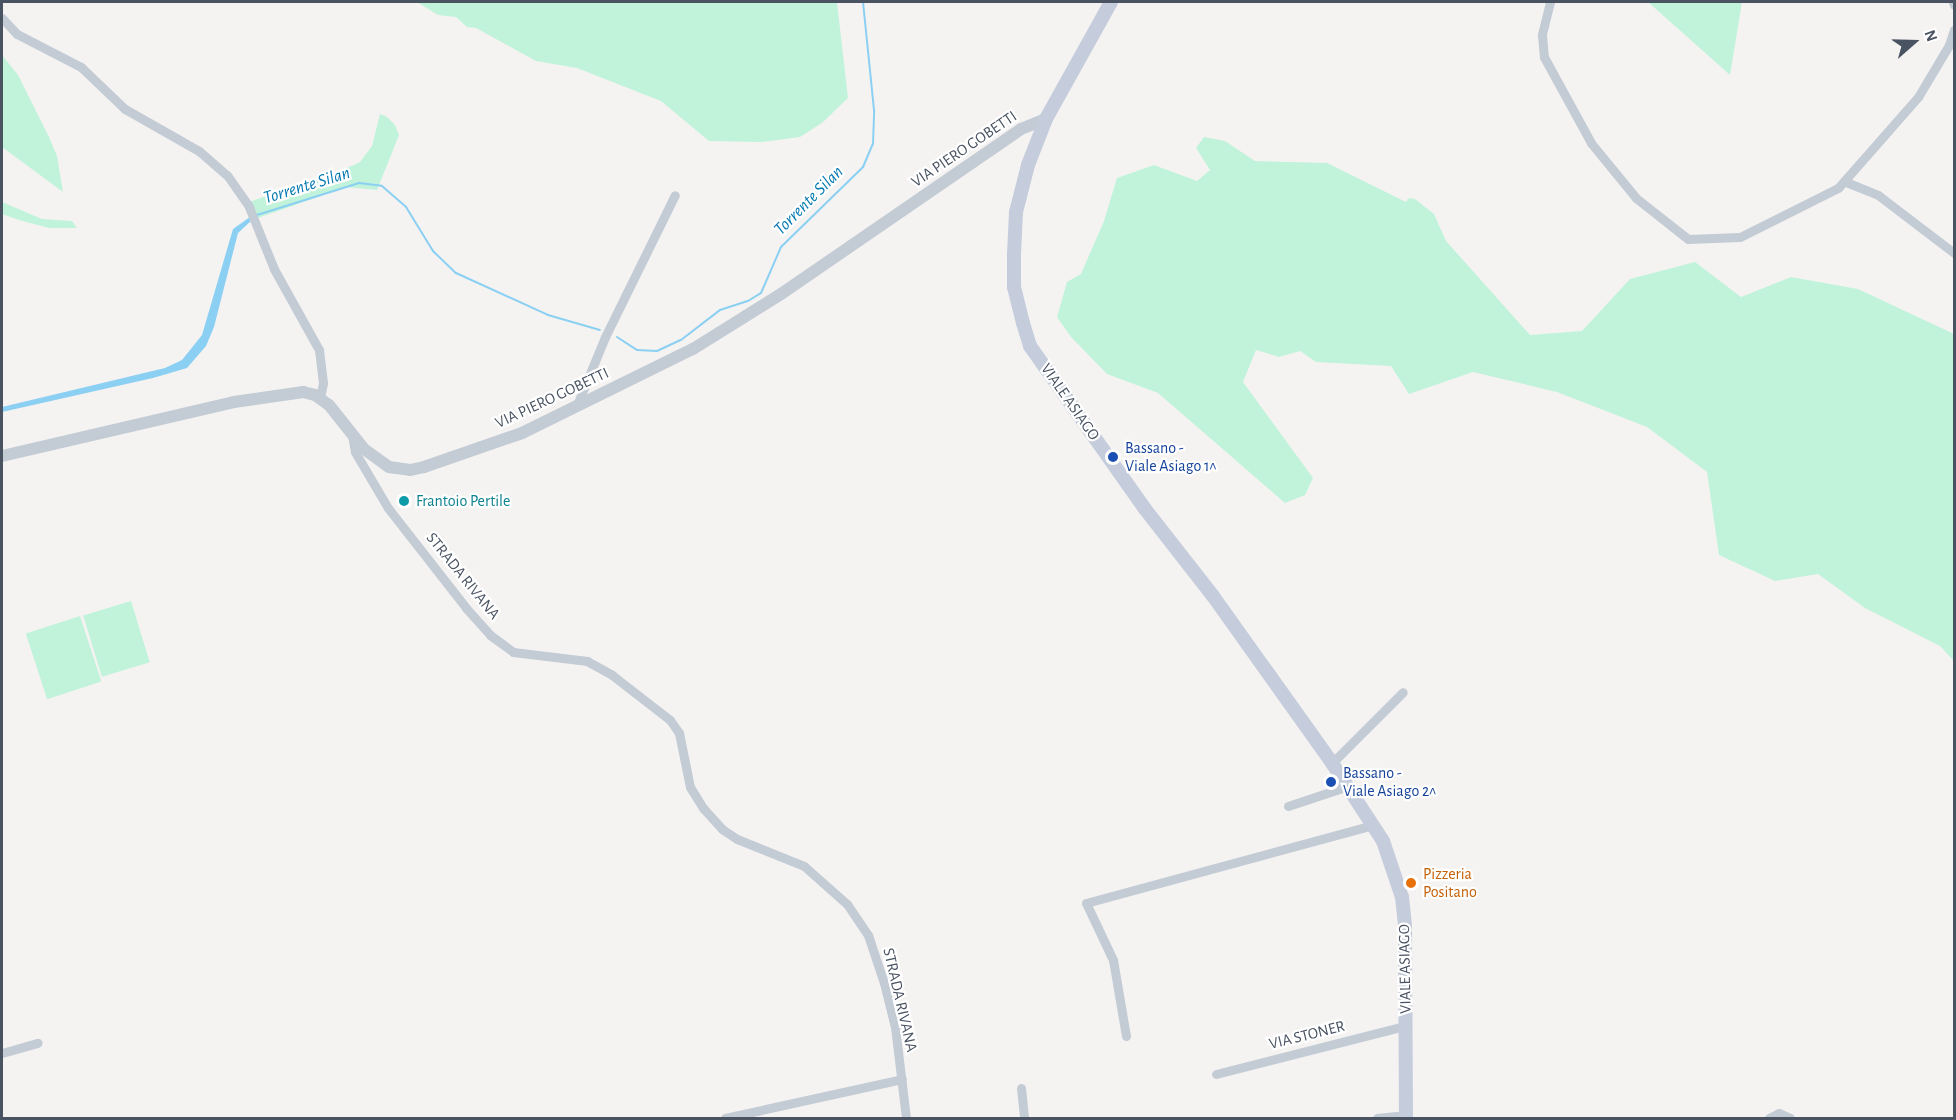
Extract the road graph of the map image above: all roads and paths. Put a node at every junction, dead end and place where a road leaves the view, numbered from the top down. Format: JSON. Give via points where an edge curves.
{"nodes":[{"id":1,"x":1111,"y":2,"type":"edge"},
{"id":2,"x":1550,"y":2,"type":"edge"},
{"id":3,"x":2,"y":18,"type":"edge"},
{"id":4,"x":1954,"y":30,"type":"edge"},
{"id":5,"x":1046,"y":119,"type":"junction"},
{"id":6,"x":1846,"y":182,"type":"junction"},
{"id":7,"x":675,"y":195,"type":"dead end"},
{"id":8,"x":1954,"y":253,"type":"edge"},
{"id":9,"x":320,"y":398,"type":"junction"},
{"id":10,"x":577,"y":405,"type":"junction"},
{"id":11,"x":351,"y":432,"type":"junction"},
{"id":12,"x":2,"y":456,"type":"edge"},
{"id":13,"x":1403,"y":693,"type":"dead end"},
{"id":14,"x":1332,"y":763,"type":"junction"},
{"id":15,"x":1348,"y":786,"type":"junction"},
{"id":16,"x":1288,"y":806,"type":"dead end"},
{"id":17,"x":1374,"y":825,"type":"junction"},
{"id":18,"x":1405,"y":1026,"type":"junction"},
{"id":19,"x":1126,"y":1036,"type":"dead end"},
{"id":20,"x":38,"y":1043,"type":"dead end"},
{"id":21,"x":2,"y":1053,"type":"edge"},
{"id":22,"x":1216,"y":1074,"type":"dead end"},
{"id":23,"x":902,"y":1079,"type":"junction"},
{"id":24,"x":1021,"y":1088,"type":"dead end"},
{"id":25,"x":1406,"y":1117,"type":"edge"},
{"id":26,"x":725,"y":1119,"type":"edge"},
{"id":27,"x":906,"y":1119,"type":"edge"},
{"id":28,"x":1024,"y":1119,"type":"edge"},
{"id":29,"x":1377,"y":1119,"type":"edge"},
{"id":30,"x":1769,"y":1119,"type":"edge"},
{"id":31,"x":1790,"y":1119,"type":"edge"}],
"edges":[{"from":1,"to":5,"type":"main road","name":"VIALE ASIAGO"},
{"from":2,"to":6,"type":"street","via":[[1542,35],[1544,57],[1591,143],[1636,198],[1688,239],[1740,237],[1790,215]]},
{"from":3,"to":9,"type":"street","via":[[17,34],[81,67],[125,109],[199,151],[234,184],[249,207],[282,285],[319,351],[324,383]]},
{"from":4,"to":6,"type":"street","via":[[1918,97]]},
{"from":5,"to":10,"type":"street","name":"VIA PIERO GOBETTI","via":[[1021,129],[720,333]]},
{"from":5,"to":14,"type":"main road","name":"VIALE ASIAGO","via":[[1028,165],[1016,212],[1014,287],[1030,345],[1144,509],[1213,596]]},
{"from":6,"to":8,"type":"street","via":[[1878,195]]},
{"from":7,"to":10,"type":"street","via":[[605,337]]},
{"from":9,"to":11,"type":"street","name":"VIA PIERO GOBETTI"},
{"from":9,"to":12,"type":"street","via":[[303,392],[255,398]]},
{"from":10,"to":11,"type":"street","name":"VIA PIERO GOBETTI","via":[[522,433],[410,470],[388,467],[374,458]]},
{"from":11,"to":23,"type":"street","name":"STRADA RIVANA","via":[[355,452],[388,508],[490,635],[513,652],[586,661],[612,675],[670,720],[679,733],[690,787],[722,829],[804,866],[847,904],[875,951],[895,1027]]},
{"from":13,"to":14,"type":"street"},
{"from":14,"to":15,"type":"main road","name":"VIALE ASIAGO"},
{"from":15,"to":16,"type":"street"},
{"from":15,"to":17,"type":"main road","name":"VIALE ASIAGO"},
{"from":17,"to":18,"type":"main road","name":"VIALE ASIAGO","via":[[1402,897]]},
{"from":17,"to":19,"type":"street","via":[[1086,903],[1113,960]]},
{"from":18,"to":22,"type":"street","name":"VIA STONER"},
{"from":18,"to":25,"type":"main road","name":"VIALE ASIAGO"},
{"from":20,"to":21,"type":"street"},
{"from":23,"to":26,"type":"street"},
{"from":23,"to":27,"type":"street","name":"STRADA RIVANA"},
{"from":24,"to":28,"type":"street"},
{"from":25,"to":29,"type":"street"},
{"from":30,"to":31,"type":"street","via":[[1779,1113]]}]}
